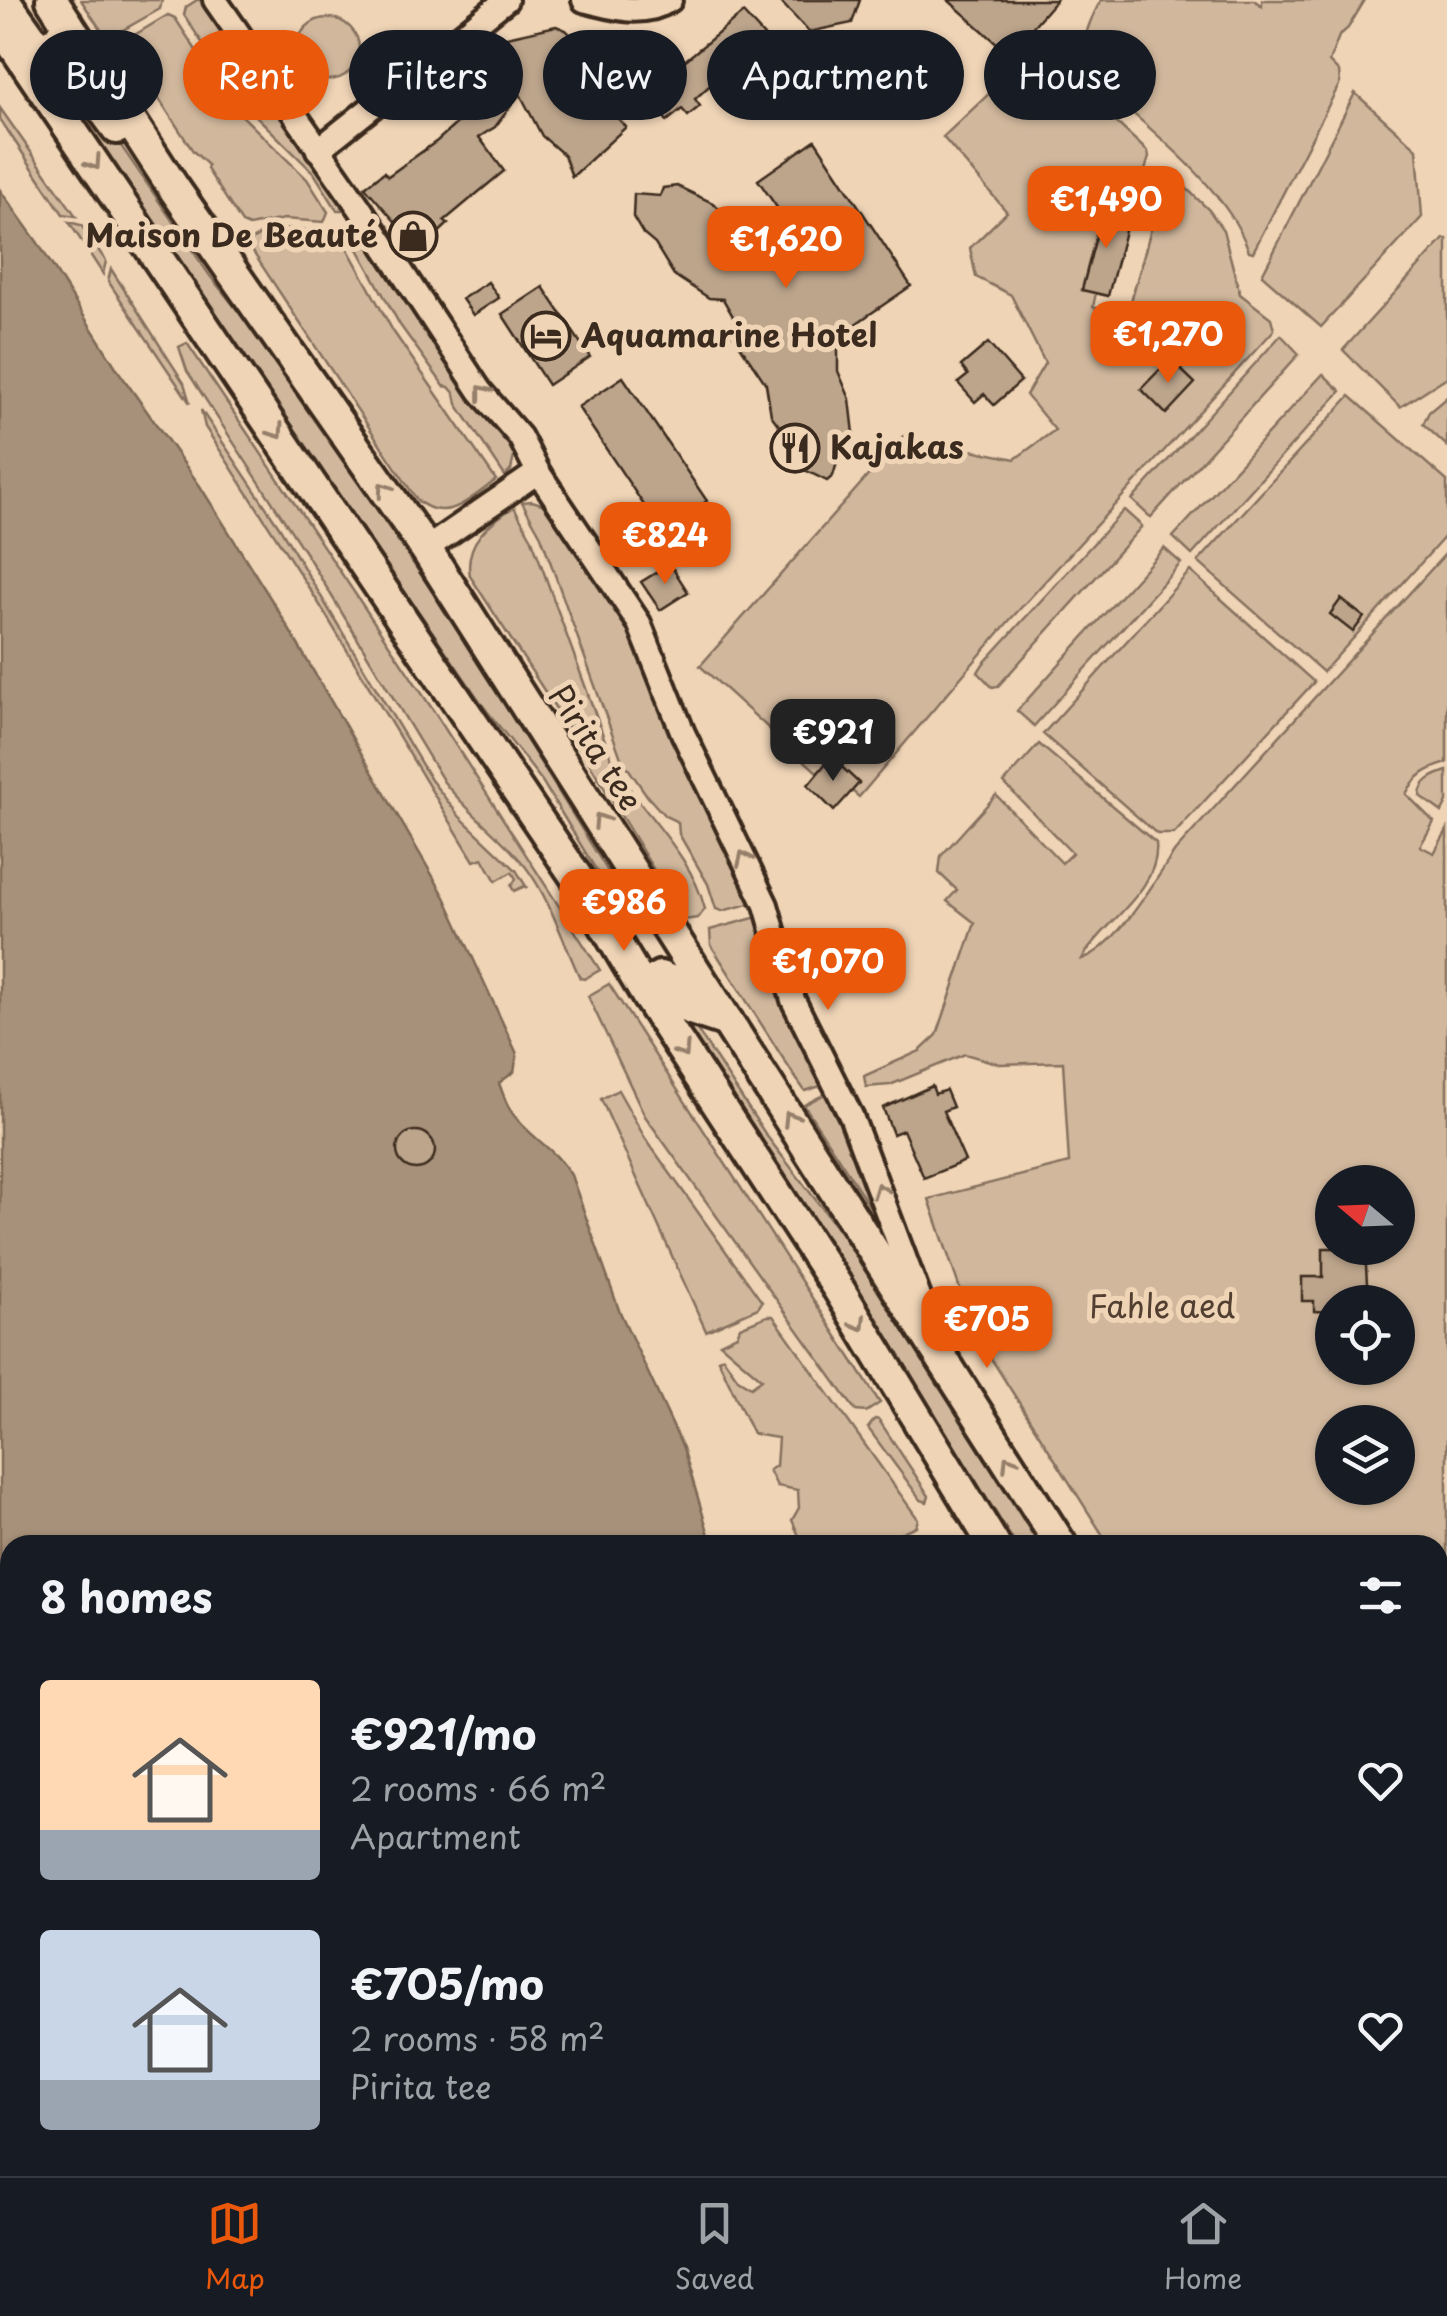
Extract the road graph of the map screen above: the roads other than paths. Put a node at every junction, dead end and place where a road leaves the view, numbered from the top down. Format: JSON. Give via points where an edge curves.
{"nodes":[{"id":1,"x":4,"y":0,"type":"edge"},
{"id":2,"x":214,"y":0,"type":"edge"},
{"id":3,"x":506,"y":0,"type":"edge"},
{"id":4,"x":584,"y":0,"type":"edge"},
{"id":5,"x":670,"y":0,"type":"edge"},
{"id":6,"x":59,"y":12,"type":"edge"},
{"id":7,"x":0,"y":25,"type":"edge"},
{"id":8,"x":66,"y":122,"type":"junction"},
{"id":9,"x":139,"y":134,"type":"junction"},
{"id":10,"x":318,"y":150,"type":"junction"},
{"id":11,"x":538,"y":472,"type":"junction"},
{"id":12,"x":426,"y":549,"type":"junction"},
{"id":13,"x":577,"y":878,"type":"junction"},
{"id":14,"x":649,"y":897,"type":"junction"},
{"id":15,"x":648,"y":997,"type":"junction"},
{"id":16,"x":727,"y":1020,"type":"junction"},
{"id":17,"x":937,"y":1348,"type":"junction"},
{"id":18,"x":988,"y":1535,"type":"edge"},
{"id":19,"x":1055,"y":1535,"type":"edge"}],
"edges":[{"from":1,"to":6,"type":"main road","via":[[36,45],[48,47],[60,38]]},
{"from":2,"to":10,"type":"street"},
{"from":3,"to":10,"type":"street"},
{"from":4,"to":5,"type":"street","via":[[622,10],[648,10]]},
{"from":6,"to":9,"type":"main road","name":"Pirita tee"},
{"from":7,"to":8,"type":"main road"},
{"from":8,"to":9,"type":"main road","via":[[71,104],[84,95],[97,101],[115,127]]},
{"from":8,"to":13,"type":"main road","one_way":true},
{"from":12,"to":9,"type":"main road","name":"Pirita tee","one_way":true},
{"from":11,"to":10,"type":"street","one_way":true},
{"from":11,"to":12,"type":"street"},
{"from":17,"to":11,"type":"street","one_way":true,"via":[[851,1116],[793,1000],[766,905],[683,733],[639,623]]},
{"from":14,"to":12,"type":"main road","name":"Pirita tee","one_way":true},
{"from":13,"to":14,"type":"main road","via":[[604,892],[622,923],[643,918]]},
{"from":13,"to":15,"type":"main road"},
{"from":14,"to":16,"type":"main road","name":"Pirita tee"},
{"from":15,"to":16,"type":"main road","via":[[660,977],[673,982],[691,1009]]},
{"from":15,"to":18,"type":"main road","one_way":true,"via":[[838,1288]]},
{"from":17,"to":16,"type":"main road","name":"Pirita tee","one_way":true},
{"from":19,"to":17,"type":"main road","name":"Pirita tee","one_way":true}]}
